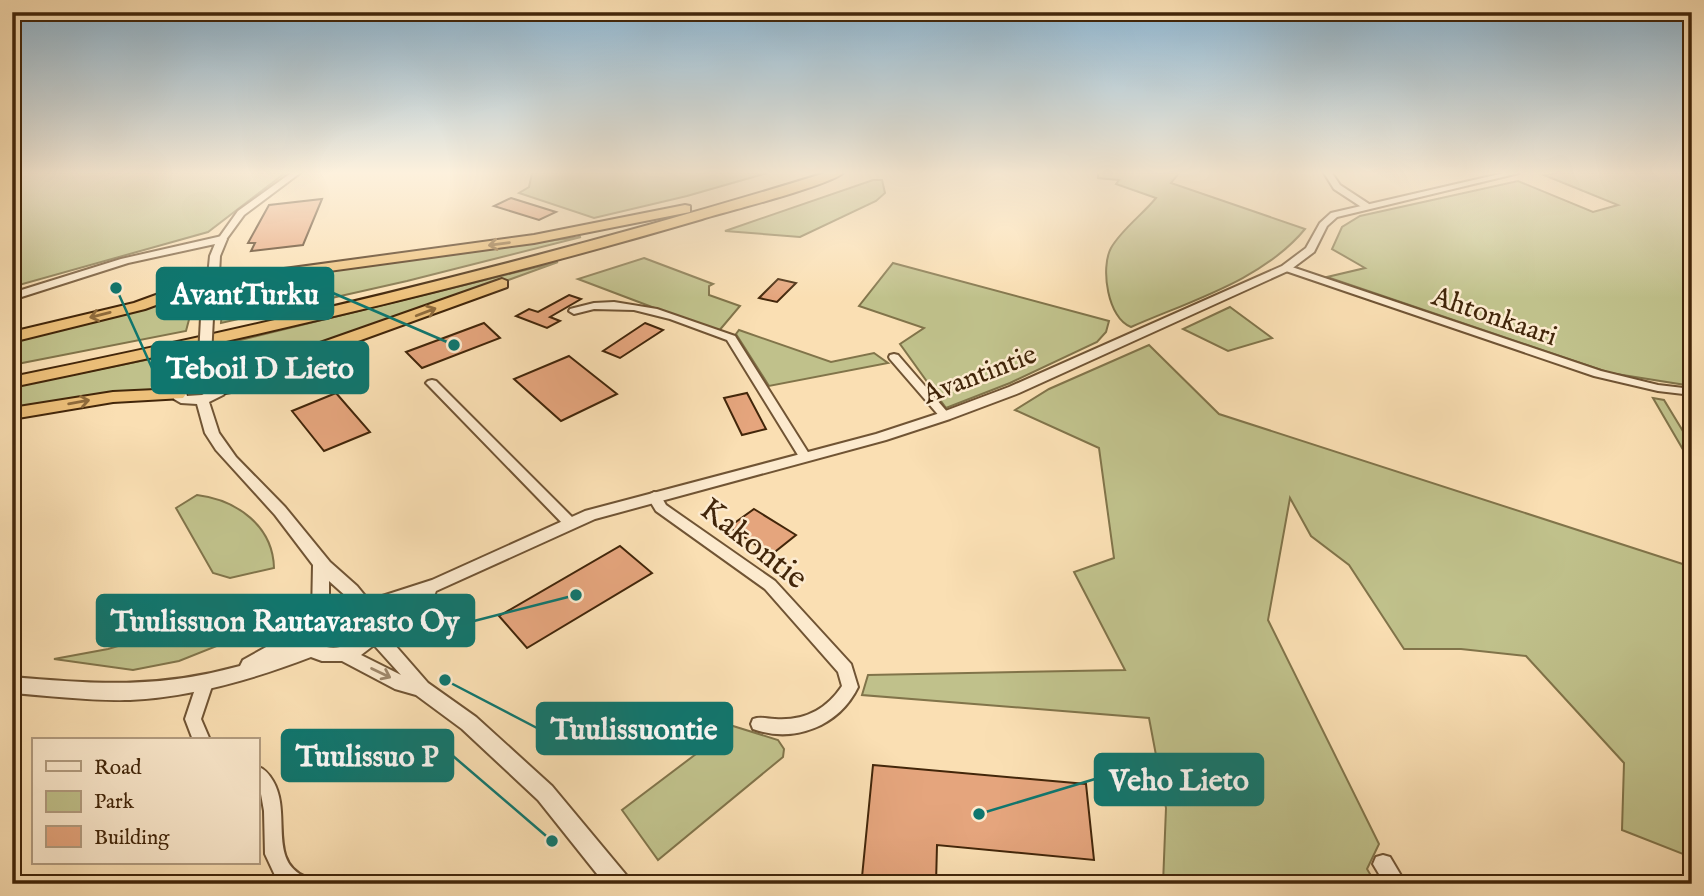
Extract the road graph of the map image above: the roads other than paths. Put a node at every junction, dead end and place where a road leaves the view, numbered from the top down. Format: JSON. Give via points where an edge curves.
{"nodes":[{"id":1,"x":242,"y":215,"type":"edge"},
{"id":2,"x":652,"y":215,"type":"edge"},
{"id":3,"x":672,"y":215,"type":"edge"},
{"id":4,"x":704,"y":215,"type":"edge"},
{"id":5,"x":1341,"y":215,"type":"edge"},
{"id":6,"x":650,"y":232,"type":"junction"},
{"id":7,"x":222,"y":239,"type":"junction"},
{"id":8,"x":1286,"y":268,"type":"junction"},
{"id":9,"x":214,"y":278,"type":"junction"},
{"id":10,"x":233,"y":280,"type":"junction"},
{"id":11,"x":189,"y":288,"type":"junction"},
{"id":12,"x":12,"y":298,"type":"edge"},
{"id":13,"x":574,"y":311,"type":"dead end"},
{"id":14,"x":207,"y":318,"type":"junction"},
{"id":15,"x":12,"y":337,"type":"edge"},
{"id":16,"x":205,"y":356,"type":"junction"},
{"id":17,"x":894,"y":357,"type":"dead end"},
{"id":18,"x":12,"y":371,"type":"edge"},
{"id":19,"x":12,"y":382,"type":"edge"},
{"id":20,"x":432,"y":383,"type":"dead end"},
{"id":21,"x":225,"y":388,"type":"junction"},
{"id":22,"x":1692,"y":392,"type":"edge"},
{"id":23,"x":177,"y":394,"type":"junction"},
{"id":24,"x":202,"y":399,"type":"junction"},
{"id":25,"x":12,"y":414,"type":"edge"},
{"id":26,"x":945,"y":416,"type":"junction"},
{"id":27,"x":804,"y":457,"type":"junction"},
{"id":28,"x":654,"y":496,"type":"junction"},
{"id":29,"x":570,"y":523,"type":"junction"},
{"id":30,"x":321,"y":564,"type":"junction"},
{"id":31,"x":438,"y":584,"type":"junction"},
{"id":32,"x":366,"y":604,"type":"junction"},
{"id":33,"x":378,"y":628,"type":"junction"},
{"id":34,"x":314,"y":632,"type":"junction"},
{"id":35,"x":344,"y":653,"type":"junction"},
{"id":36,"x":205,"y":683,"type":"junction"},
{"id":37,"x":12,"y":685,"type":"edge"},
{"id":38,"x":421,"y":688,"type":"junction"},
{"id":39,"x":759,"y":724,"type":"dead end"},
{"id":40,"x":200,"y":738,"type":"edge"},
{"id":41,"x":259,"y":776,"type":"edge"},
{"id":42,"x":1384,"y":864,"type":"dead end"},
{"id":43,"x":299,"y":884,"type":"edge"},
{"id":44,"x":619,"y":884,"type":"edge"},
{"id":45,"x":1396,"y":884,"type":"edge"}],
"edges":[{"from":1,"to":7,"type":"street"},
{"from":2,"to":10,"type":"highway","one_way":true,"via":[[534,239]]},
{"from":3,"to":18,"type":"highway","via":[[399,289]]},
{"from":4,"to":6,"type":"highway"},
{"from":5,"to":8,"type":"street","name":"Avantintie","via":[[1329,219],[1310,250]]},
{"from":6,"to":19,"type":"highway","via":[[322,316]]},
{"from":21,"to":6,"type":"highway","one_way":true,"via":[[272,366]]},
{"from":7,"to":9,"type":"street"},
{"from":7,"to":12,"type":"street","via":[[125,261]]},
{"from":8,"to":22,"type":"street","name":"Ahtonkaari","via":[[1598,374]]},
{"from":8,"to":26,"type":"street","name":"Avantintie","via":[[1014,390]]},
{"from":9,"to":10,"type":"street"},
{"from":9,"to":11,"type":"street"},
{"from":10,"to":14,"type":"street"},
{"from":11,"to":14,"type":"street"},
{"from":11,"to":15,"type":"highway","one_way":true,"via":[[139,306]]},
{"from":13,"to":27,"type":"street","via":[[591,305],[634,306],[731,338]]},
{"from":14,"to":16,"type":"street","bridge":true},
{"from":16,"to":21,"type":"street","via":[[227,380]]},
{"from":16,"to":23,"type":"street"},
{"from":17,"to":26,"type":"street"},
{"from":20,"to":29,"type":"street"},
{"from":21,"to":24,"type":"street"},
{"from":23,"to":24,"type":"street","via":[[188,401]]},
{"from":25,"to":23,"type":"highway","one_way":true,"via":[[113,397]]},
{"from":24,"to":30,"type":"street","via":[[219,446],[231,463],[279,510]]},
{"from":26,"to":27,"type":"street","name":"Avantintie"},
{"from":27,"to":28,"type":"street","name":"Avantintie"},
{"from":28,"to":29,"type":"street","name":"Avantintie"},
{"from":28,"to":39,"type":"street","name":"Kakontie","via":[[661,508],[775,589],[845,669],[850,687],[829,713],[793,727]]},
{"from":29,"to":31,"type":"street","name":"Avantintie"},
{"from":30,"to":32,"type":"street"},
{"from":30,"to":34,"type":"street"},
{"from":31,"to":32,"type":"street","name":"Avantintie"},
{"from":31,"to":33,"type":"street","name":"Avantintie"},
{"from":32,"to":33,"type":"street","via":[[382,615]]},
{"from":32,"to":34,"type":"street","name":"Avantintie","via":[[340,606]]},
{"from":33,"to":35,"type":"street","name":"Avantintie","via":[[356,649]]},
{"from":33,"to":38,"type":"street","via":[[390,655]]},
{"from":34,"to":35,"type":"street","via":[[325,655]]},
{"from":34,"to":36,"type":"street","name":"Avantintie","via":[[273,664]]},
{"from":35,"to":38,"type":"street","one_way":true,"via":[[402,684]]},
{"from":36,"to":37,"type":"street","name":"Avantintie","via":[[143,692]]},
{"from":36,"to":40,"type":"street","via":[[193,719]]},
{"from":38,"to":44,"type":"street","via":[[469,723],[545,793]]},
{"from":41,"to":43,"type":"street","via":[[269,785],[274,800],[274,856],[287,879]]},
{"from":42,"to":45,"type":"street"}]}
